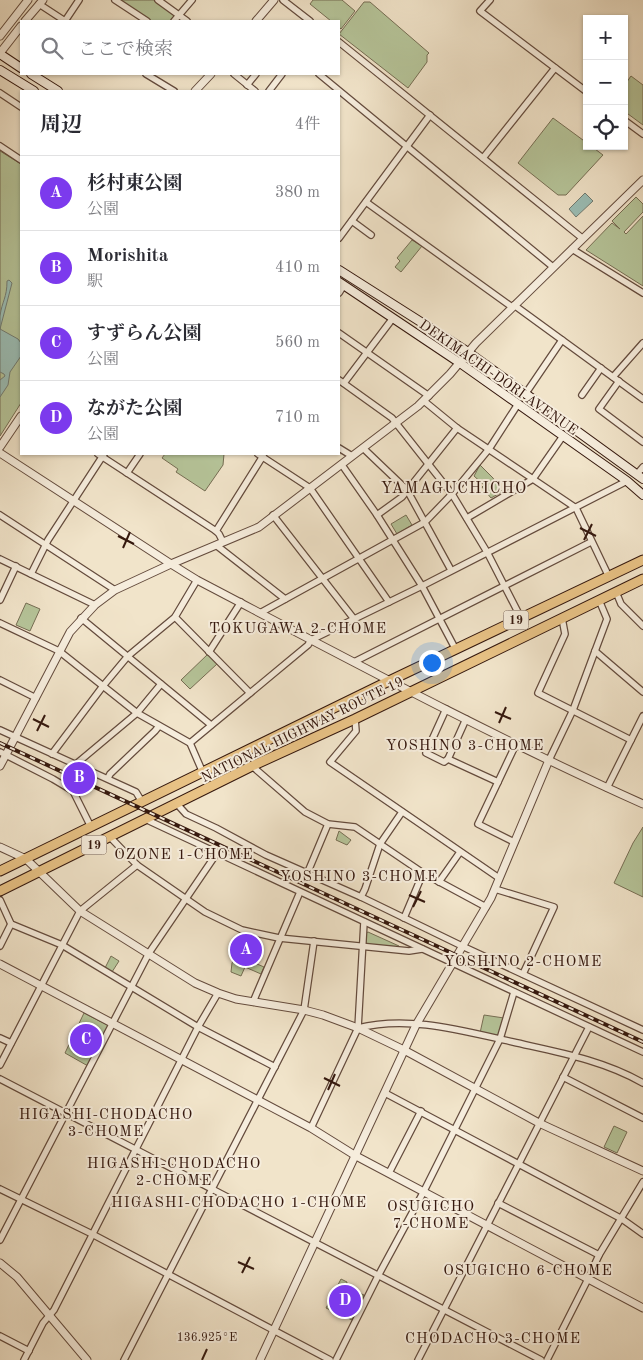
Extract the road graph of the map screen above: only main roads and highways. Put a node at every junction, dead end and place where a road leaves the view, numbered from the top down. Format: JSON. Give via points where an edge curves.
{"nodes":[{"id":1,"x":0,"y":53,"type":"edge"},
{"id":2,"x":20,"y":67,"type":"edge"},
{"id":3,"x":0,"y":70,"type":"edge"},
{"id":4,"x":33,"y":75,"type":"edge"},
{"id":5,"x":32,"y":90,"type":"edge"},
{"id":6,"x":56,"y":90,"type":"edge"},
{"id":7,"x":340,"y":271,"type":"edge"},
{"id":8,"x":341,"y":284,"type":"edge"},
{"id":9,"x":640,"y":477,"type":"edge"},
{"id":10,"x":643,"y":495,"type":"edge"},
{"id":11,"x":643,"y":560,"type":"edge"},
{"id":12,"x":643,"y":579,"type":"edge"},
{"id":13,"x":0,"y":871,"type":"edge"},
{"id":14,"x":0,"y":891,"type":"edge"}],
"edges":[{"from":1,"to":2,"type":"main road"},
{"from":3,"to":5,"type":"main road"},
{"from":4,"to":6,"type":"main road"},
{"from":7,"to":9,"type":"main road","name":"DEKIMACHI-DŌRI AVENUE","via":[[468,352]]},
{"from":8,"to":10,"type":"main road","name":"DEKIMACHI-DŌRI AVENUE","via":[[460,363]]},
{"from":11,"to":13,"type":"highway","name":"NATIONAL HIGHWAY ROUTE 19","number":"19"},
{"from":12,"to":14,"type":"highway","name":"NATIONAL HIGHWAY ROUTE 19","number":"19"}]}
